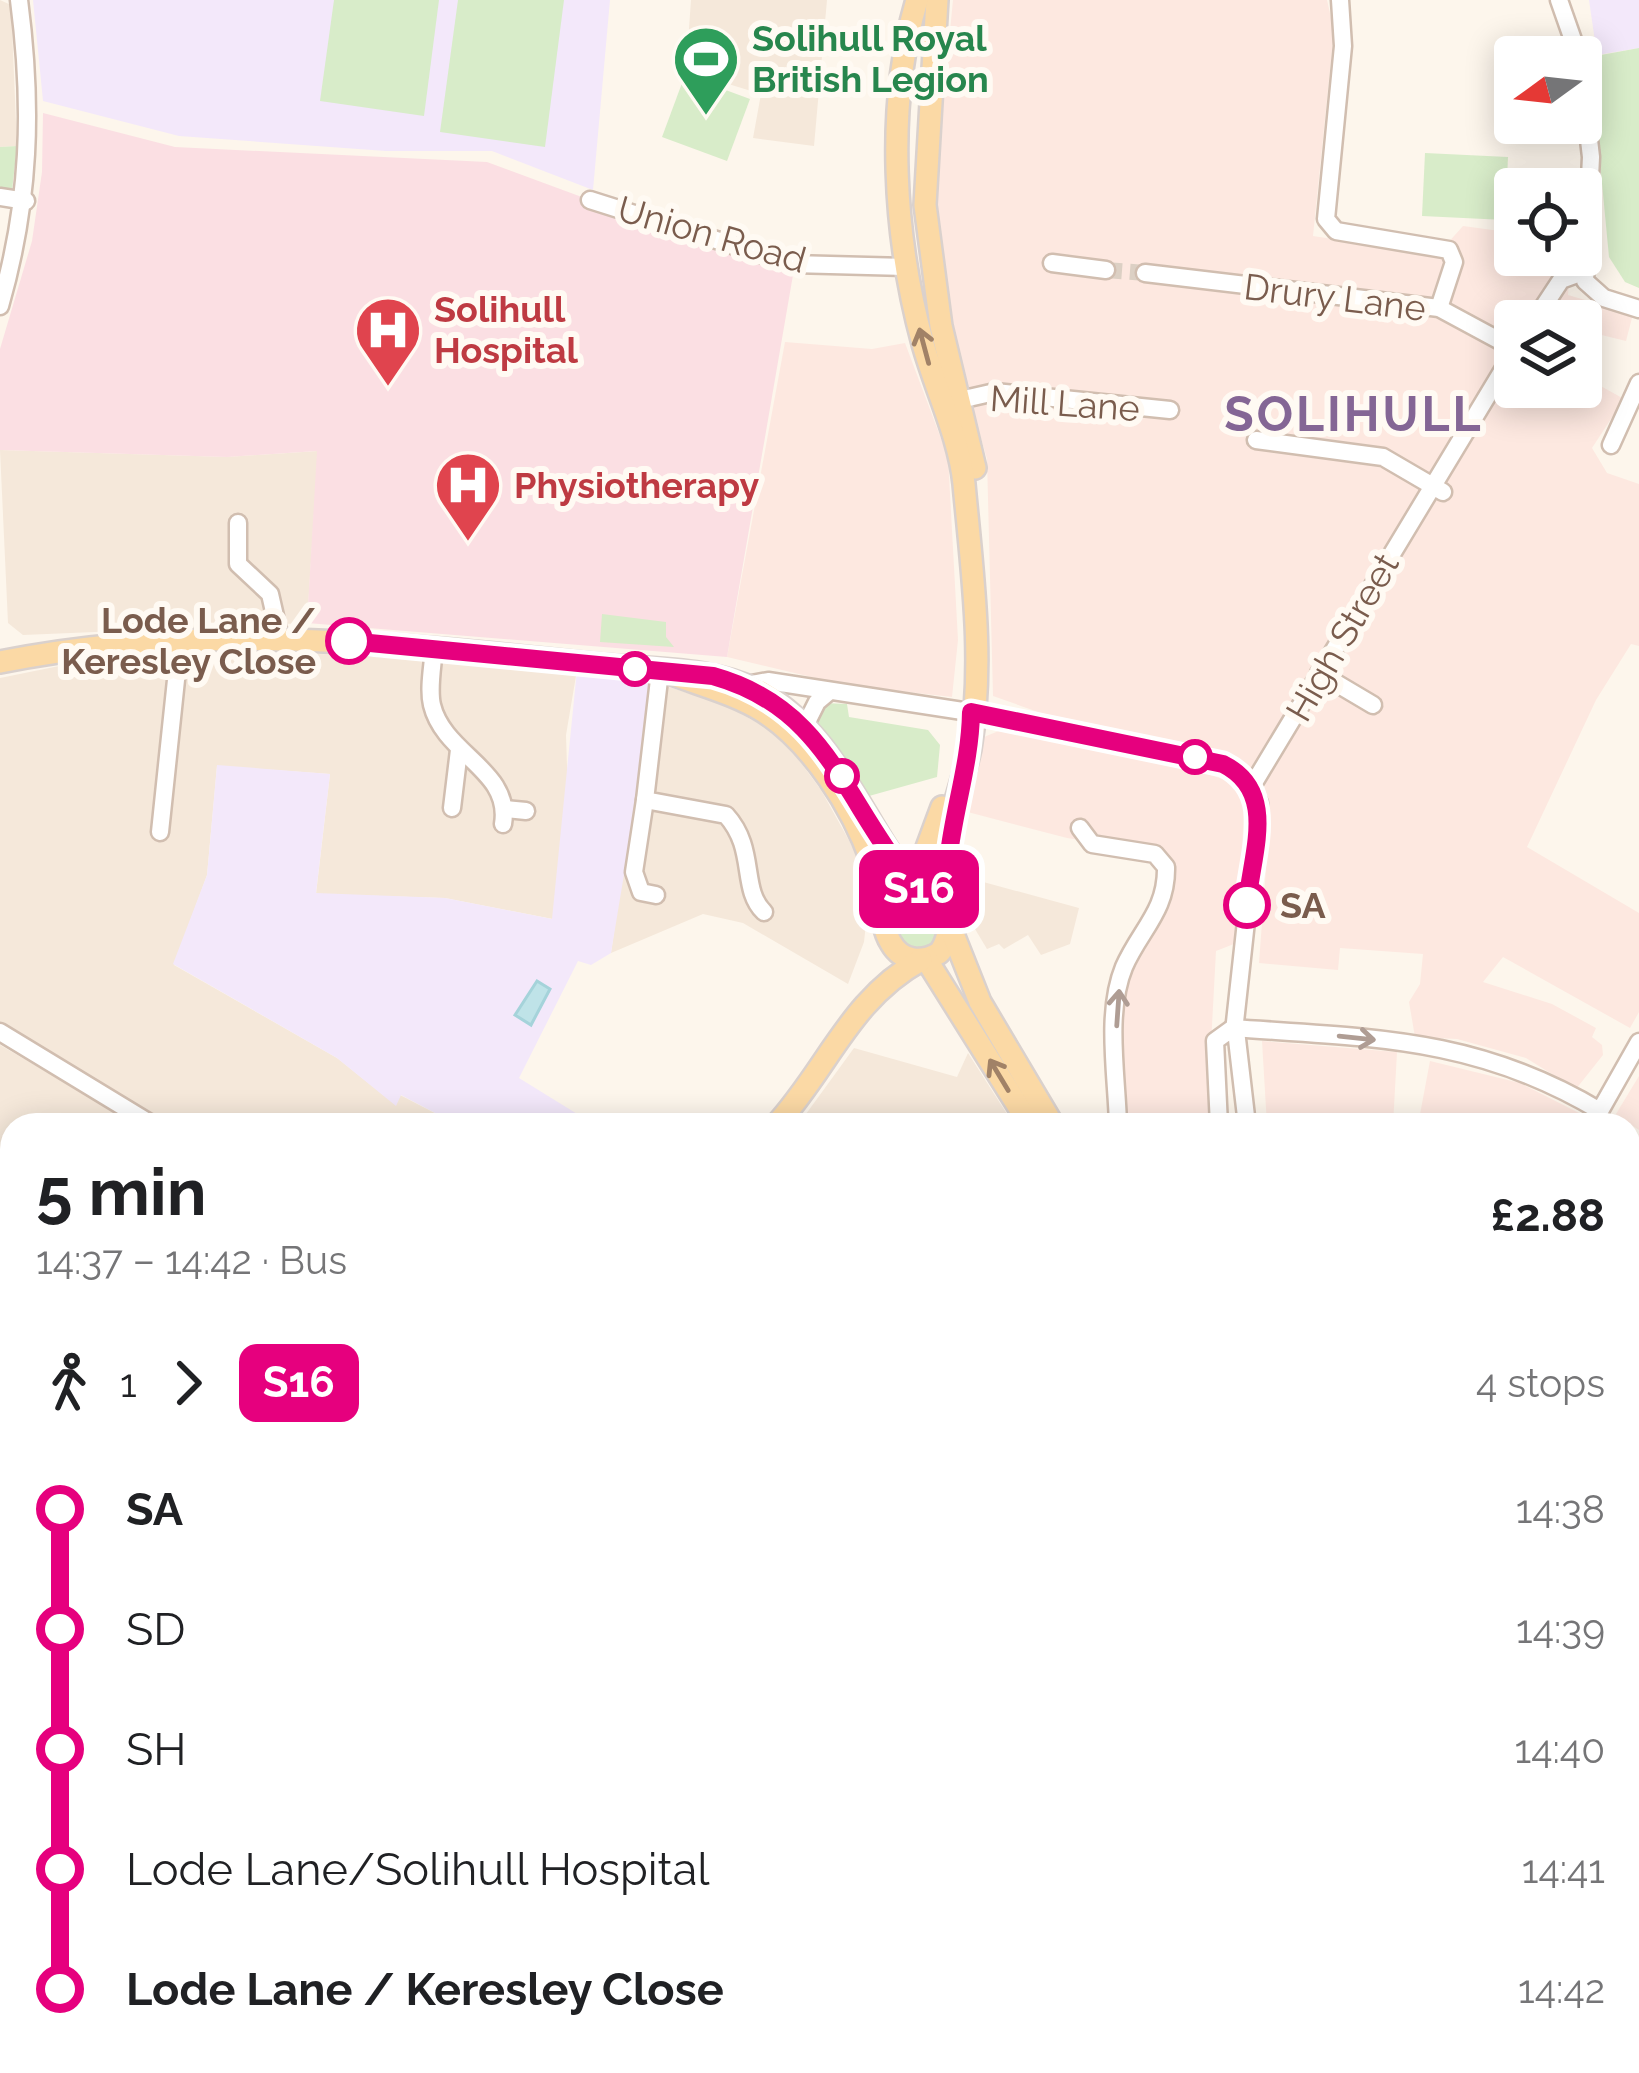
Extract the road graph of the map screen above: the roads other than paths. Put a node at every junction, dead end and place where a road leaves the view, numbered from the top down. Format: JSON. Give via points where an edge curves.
{"nodes":[{"id":1,"x":19,"y":0,"type":"edge"},
{"id":2,"x":917,"y":0,"type":"edge"},
{"id":3,"x":938,"y":0,"type":"edge"},
{"id":4,"x":1340,"y":0,"type":"edge"},
{"id":5,"x":1567,"y":6,"type":"edge"},
{"id":6,"x":1574,"y":36,"type":"edge"},
{"id":7,"x":931,"y":54,"type":"junction"},
{"id":8,"x":900,"y":170,"type":"junction"},
{"id":9,"x":923,"y":178,"type":"junction"},
{"id":10,"x":0,"y":197,"type":"edge"},
{"id":11,"x":590,"y":200,"type":"dead end"},
{"id":12,"x":26,"y":201,"type":"junction"},
{"id":13,"x":1052,"y":263,"type":"dead end"},
{"id":14,"x":920,"y":266,"type":"junction"},
{"id":15,"x":1106,"y":270,"type":"tunnel mouth"},
{"id":16,"x":1145,"y":273,"type":"tunnel mouth"},
{"id":17,"x":1572,"y":276,"type":"edge"},
{"id":18,"x":1585,"y":276,"type":"edge"},
{"id":19,"x":1548,"y":300,"type":"edge"},
{"id":20,"x":0,"y":305,"type":"edge"},
{"id":21,"x":1439,"y":308,"type":"junction"},
{"id":22,"x":1639,"y":309,"type":"edge"},
{"id":23,"x":1494,"y":336,"type":"edge"},
{"id":24,"x":1639,"y":383,"type":"edge"},
{"id":25,"x":1494,"y":387,"type":"edge"},
{"id":26,"x":951,"y":402,"type":"junction"},
{"id":27,"x":1170,"y":410,"type":"dead end"},
{"id":28,"x":1256,"y":440,"type":"dead end"},
{"id":29,"x":1611,"y":445,"type":"dead end"},
{"id":30,"x":1437,"y":489,"type":"junction"},
{"id":31,"x":238,"y":523,"type":"dead end"},
{"id":32,"x":280,"y":638,"type":"junction"},
{"id":33,"x":180,"y":642,"type":"junction"},
{"id":34,"x":434,"y":647,"type":"junction"},
{"id":35,"x":0,"y":662,"type":"edge"},
{"id":36,"x":665,"y":672,"type":"junction"},
{"id":37,"x":1319,"y":673,"type":"junction"},
{"id":38,"x":746,"y":686,"type":"junction"},
{"id":39,"x":830,"y":692,"type":"junction"},
{"id":40,"x":1372,"y":705,"type":"dead end"},
{"id":41,"x":971,"y":712,"type":"junction"},
{"id":42,"x":805,"y":726,"type":"junction"},
{"id":43,"x":459,"y":750,"type":"junction"},
{"id":44,"x":1252,"y":786,"type":"junction"},
{"id":45,"x":645,"y":800,"type":"junction"},
{"id":46,"x":452,"y":808,"type":"dead end"},
{"id":47,"x":526,"y":812,"type":"dead end"},
{"id":48,"x":869,"y":817,"type":"junction"},
{"id":49,"x":936,"y":827,"type":"junction"},
{"id":50,"x":1080,"y":828,"type":"dead end"},
{"id":51,"x":160,"y":832,"type":"dead end"},
{"id":52,"x":918,"y":893,"type":"junction"},
{"id":53,"x":656,"y":896,"type":"dead end"},
{"id":54,"x":764,"y":912,"type":"dead end"},
{"id":55,"x":951,"y":924,"type":"junction"},
{"id":56,"x":887,"y":934,"type":"junction"},
{"id":57,"x":923,"y":960,"type":"junction"},
{"id":58,"x":861,"y":1005,"type":"junction"},
{"id":59,"x":1240,"y":1028,"type":"junction"},
{"id":60,"x":0,"y":1032,"type":"edge"},
{"id":61,"x":1639,"y":1042,"type":"edge"},
{"id":62,"x":133,"y":1113,"type":"edge"},
{"id":63,"x":784,"y":1113,"type":"edge"},
{"id":64,"x":1022,"y":1113,"type":"edge"},
{"id":65,"x":1046,"y":1113,"type":"edge"},
{"id":66,"x":1118,"y":1113,"type":"edge"},
{"id":67,"x":1219,"y":1113,"type":"edge"},
{"id":68,"x":1246,"y":1113,"type":"edge"},
{"id":69,"x":1589,"y":1113,"type":"edge"},
{"id":70,"x":1599,"y":1113,"type":"edge"}],
"edges":[{"from":1,"to":12,"type":"street","via":[[30,106]]},
{"from":2,"to":8,"type":"main road","via":[[901,72]]},
{"from":3,"to":7,"type":"main road"},
{"from":4,"to":21,"type":"street","via":[[1326,219],[1336,232],[1449,250],[1454,262]]},
{"from":5,"to":6,"type":"street"},
{"from":7,"to":8,"type":"main road","via":[[914,84]]},
{"from":7,"to":9,"type":"main road"},
{"from":8,"to":9,"type":"main road"},
{"from":8,"to":14,"type":"main road"},
{"from":9,"to":14,"type":"main road"},
{"from":10,"to":12,"type":"street"},
{"from":11,"to":14,"type":"street","name":"Union Road","via":[[792,264]]},
{"from":12,"to":20,"type":"street"},
{"from":13,"to":15,"type":"street"},
{"from":14,"to":26,"type":"main road"},
{"from":16,"to":21,"type":"street","name":"Drury Lane"},
{"from":17,"to":19,"type":"street"},
{"from":18,"to":22,"type":"street","via":[[1594,292]]},
{"from":21,"to":23,"type":"street","name":"Drury Lane"},
{"from":24,"to":29,"type":"street"},
{"from":25,"to":30,"type":"street","name":"High Street"},
{"from":26,"to":27,"type":"street","name":"Mill Lane","via":[[995,392]]},
{"from":26,"to":41,"type":"main road","via":[[974,582]]},
{"from":28,"to":30,"type":"street","via":[[1383,457]]},
{"from":30,"to":37,"type":"street","name":"High Street"},
{"from":31,"to":32,"type":"street","via":[[241,573],[270,593]]},
{"from":32,"to":33,"type":"main road"},
{"from":32,"to":34,"type":"main road"},
{"from":33,"to":35,"type":"main road"},
{"from":33,"to":51,"type":"street"},
{"from":34,"to":36,"type":"main road"},
{"from":34,"to":43,"type":"street","via":[[431,703]]},
{"from":36,"to":38,"type":"main road"},
{"from":36,"to":45,"type":"street"},
{"from":36,"to":56,"type":"main road","via":[[765,713],[798,740],[870,856]]},
{"from":37,"to":40,"type":"street"},
{"from":37,"to":44,"type":"street","name":"High Street"},
{"from":38,"to":39,"type":"street","via":[[768,680]]},
{"from":38,"to":42,"type":"main road"},
{"from":39,"to":41,"type":"street"},
{"from":39,"to":42,"type":"street"},
{"from":41,"to":44,"type":"street","via":[[1223,764]]},
{"from":41,"to":49,"type":"main road"},
{"from":41,"to":55,"type":"main road","via":[[949,832]]},
{"from":42,"to":48,"type":"main road"},
{"from":43,"to":46,"type":"street"},
{"from":43,"to":47,"type":"street","via":[[497,784],[505,816]]},
{"from":44,"to":59,"type":"street","via":[[1259,811]]},
{"from":45,"to":53,"type":"street","via":[[634,878],[641,892]]},
{"from":45,"to":54,"type":"street","via":[[726,815],[747,845],[755,904]]},
{"from":48,"to":49,"type":"main road","via":[[901,843],[920,842]]},
{"from":48,"to":52,"type":"main road"},
{"from":49,"to":52,"type":"main road"},
{"from":66,"to":50,"type":"street","one_way":true,"via":[[1117,998],[1124,967],[1163,900],[1166,867],[1155,854],[1092,844]]},
{"from":52,"to":55,"type":"main road"},
{"from":52,"to":56,"type":"main road","via":[[892,909]]},
{"from":55,"to":57,"type":"main road","via":[[946,945]]},
{"from":55,"to":65,"type":"main road","via":[[980,1002]]},
{"from":56,"to":57,"type":"main road","via":[[905,957]]},
{"from":56,"to":58,"type":"main road"},
{"from":57,"to":58,"type":"main road"},
{"from":64,"to":57,"type":"main road","one_way":true},
{"from":58,"to":63,"type":"main road"},
{"from":59,"to":67,"type":"street","via":[[1216,1041]]},
{"from":59,"to":68,"type":"street"},
{"from":59,"to":69,"type":"street","one_way":true,"via":[[1449,1048],[1523,1068]]},
{"from":60,"to":62,"type":"street"},
{"from":61,"to":70,"type":"street"}]}
